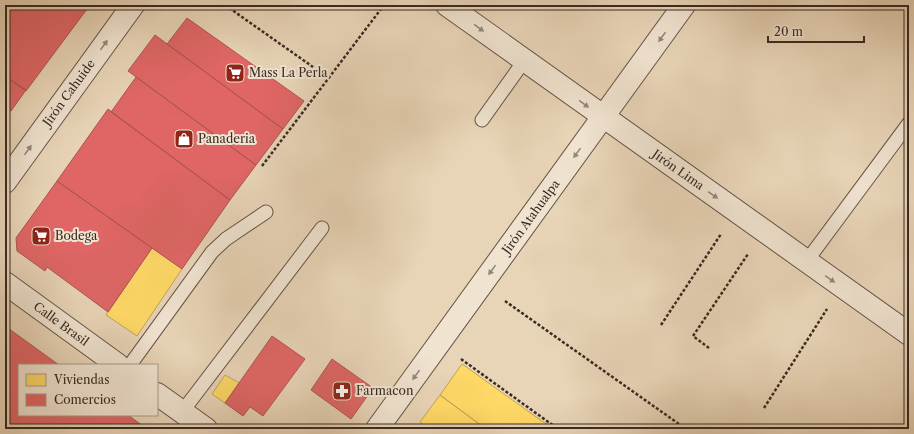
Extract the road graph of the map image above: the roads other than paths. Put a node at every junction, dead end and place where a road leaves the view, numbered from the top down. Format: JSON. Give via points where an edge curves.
{"nodes":[{"id":1,"x":133,"y":5,"type":"edge"},
{"id":2,"x":447,"y":5,"type":"edge"},
{"id":3,"x":684,"y":5,"type":"edge"},
{"id":4,"x":524,"y":60,"type":"junction"},
{"id":5,"x":603,"y":118,"type":"junction"},
{"id":6,"x":482,"y":120,"type":"dead end"},
{"id":7,"x":909,"y":123,"type":"edge"},
{"id":8,"x":5,"y":182,"type":"edge"},
{"id":9,"x":266,"y":212,"type":"dead end"},
{"id":10,"x":322,"y":228,"type":"dead end"},
{"id":11,"x":806,"y":262,"type":"junction"},
{"id":12,"x":5,"y":282,"type":"edge"},
{"id":13,"x":909,"y":334,"type":"edge"},
{"id":14,"x":117,"y":364,"type":"edge"},
{"id":15,"x":131,"y":364,"type":"edge"},
{"id":16,"x":158,"y":395,"type":"edge"},
{"id":17,"x":182,"y":412,"type":"junction"},
{"id":18,"x":206,"y":429,"type":"edge"},
{"id":19,"x":377,"y":429,"type":"edge"}],
"edges":[{"from":8,"to":1,"type":"street","name":"Jirón Cahuide","one_way":true},
{"from":2,"to":4,"type":"street","name":"Jirón Lima","one_way":true},
{"from":3,"to":5,"type":"street","name":"Jirón Atahualpa","one_way":true},
{"from":4,"to":5,"type":"street","name":"Jirón Lima","one_way":true},
{"from":4,"to":6,"type":"lane"},
{"from":5,"to":11,"type":"street","name":"Jirón Lima","one_way":true},
{"from":5,"to":19,"type":"street","name":"Jirón Atahualpa","one_way":true},
{"from":7,"to":11,"type":"lane"},
{"from":9,"to":15,"type":"lane","via":[[226,239],[212,252]]},
{"from":10,"to":17,"type":"lane"},
{"from":11,"to":13,"type":"street","name":"Jirón Lima","one_way":true},
{"from":12,"to":14,"type":"street","name":"Calle Brasil"},
{"from":16,"to":17,"type":"street"},
{"from":17,"to":18,"type":"street"}]}
